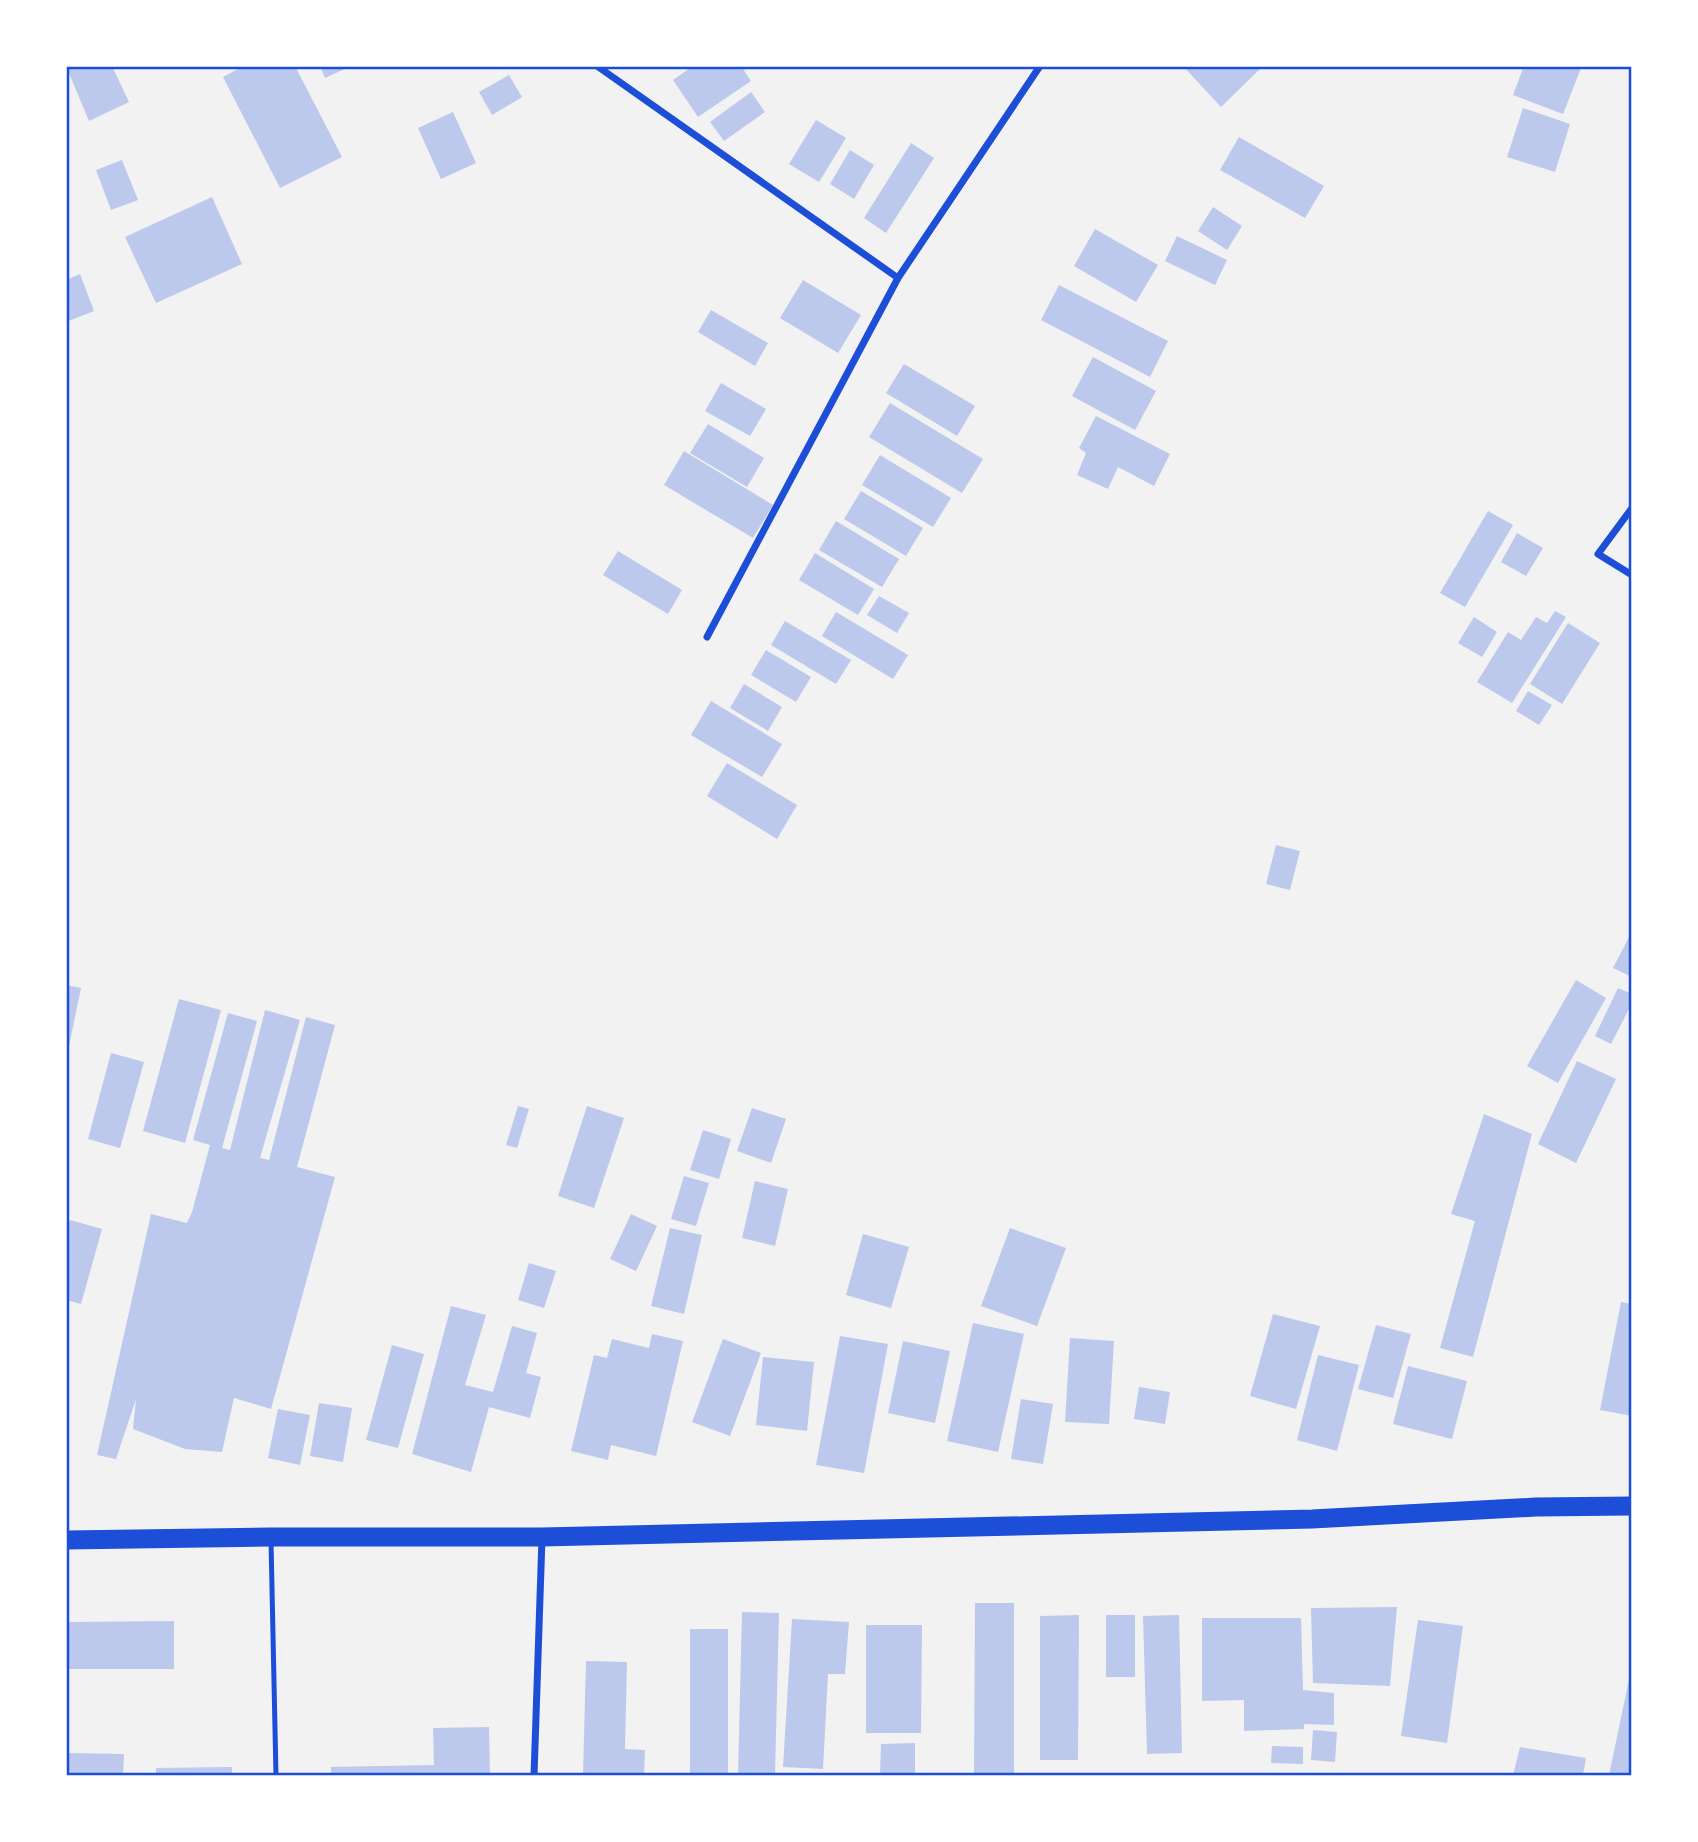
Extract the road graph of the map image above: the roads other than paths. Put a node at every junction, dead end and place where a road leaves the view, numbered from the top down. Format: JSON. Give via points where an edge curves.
{"nodes":[{"id":1,"x":597,"y":66,"type":"edge"},
{"id":2,"x":1040,"y":66,"type":"edge"},
{"id":3,"x":898,"y":278,"type":"junction"},
{"id":4,"x":1632,"y":508,"type":"edge"},
{"id":5,"x":1632,"y":575,"type":"edge"},
{"id":6,"x":707,"y":637,"type":"dead end"},
{"id":7,"x":1632,"y":1506,"type":"edge"},
{"id":8,"x":271,"y":1537,"type":"junction"},
{"id":9,"x":542,"y":1537,"type":"junction"},
{"id":10,"x":66,"y":1540,"type":"edge"},
{"id":11,"x":276,"y":1776,"type":"edge"},
{"id":12,"x":534,"y":1776,"type":"edge"}],
"edges":[{"from":1,"to":3,"type":"street"},
{"from":2,"to":3,"type":"street"},
{"from":3,"to":6,"type":"street"},
{"from":4,"to":5,"type":"street","via":[[1598,555]]},
{"from":7,"to":9,"type":"highway","via":[[1312,1519]]},
{"from":8,"to":9,"type":"highway"},
{"from":8,"to":10,"type":"highway"},
{"from":8,"to":11,"type":"lane"},
{"from":9,"to":12,"type":"street"}]}
